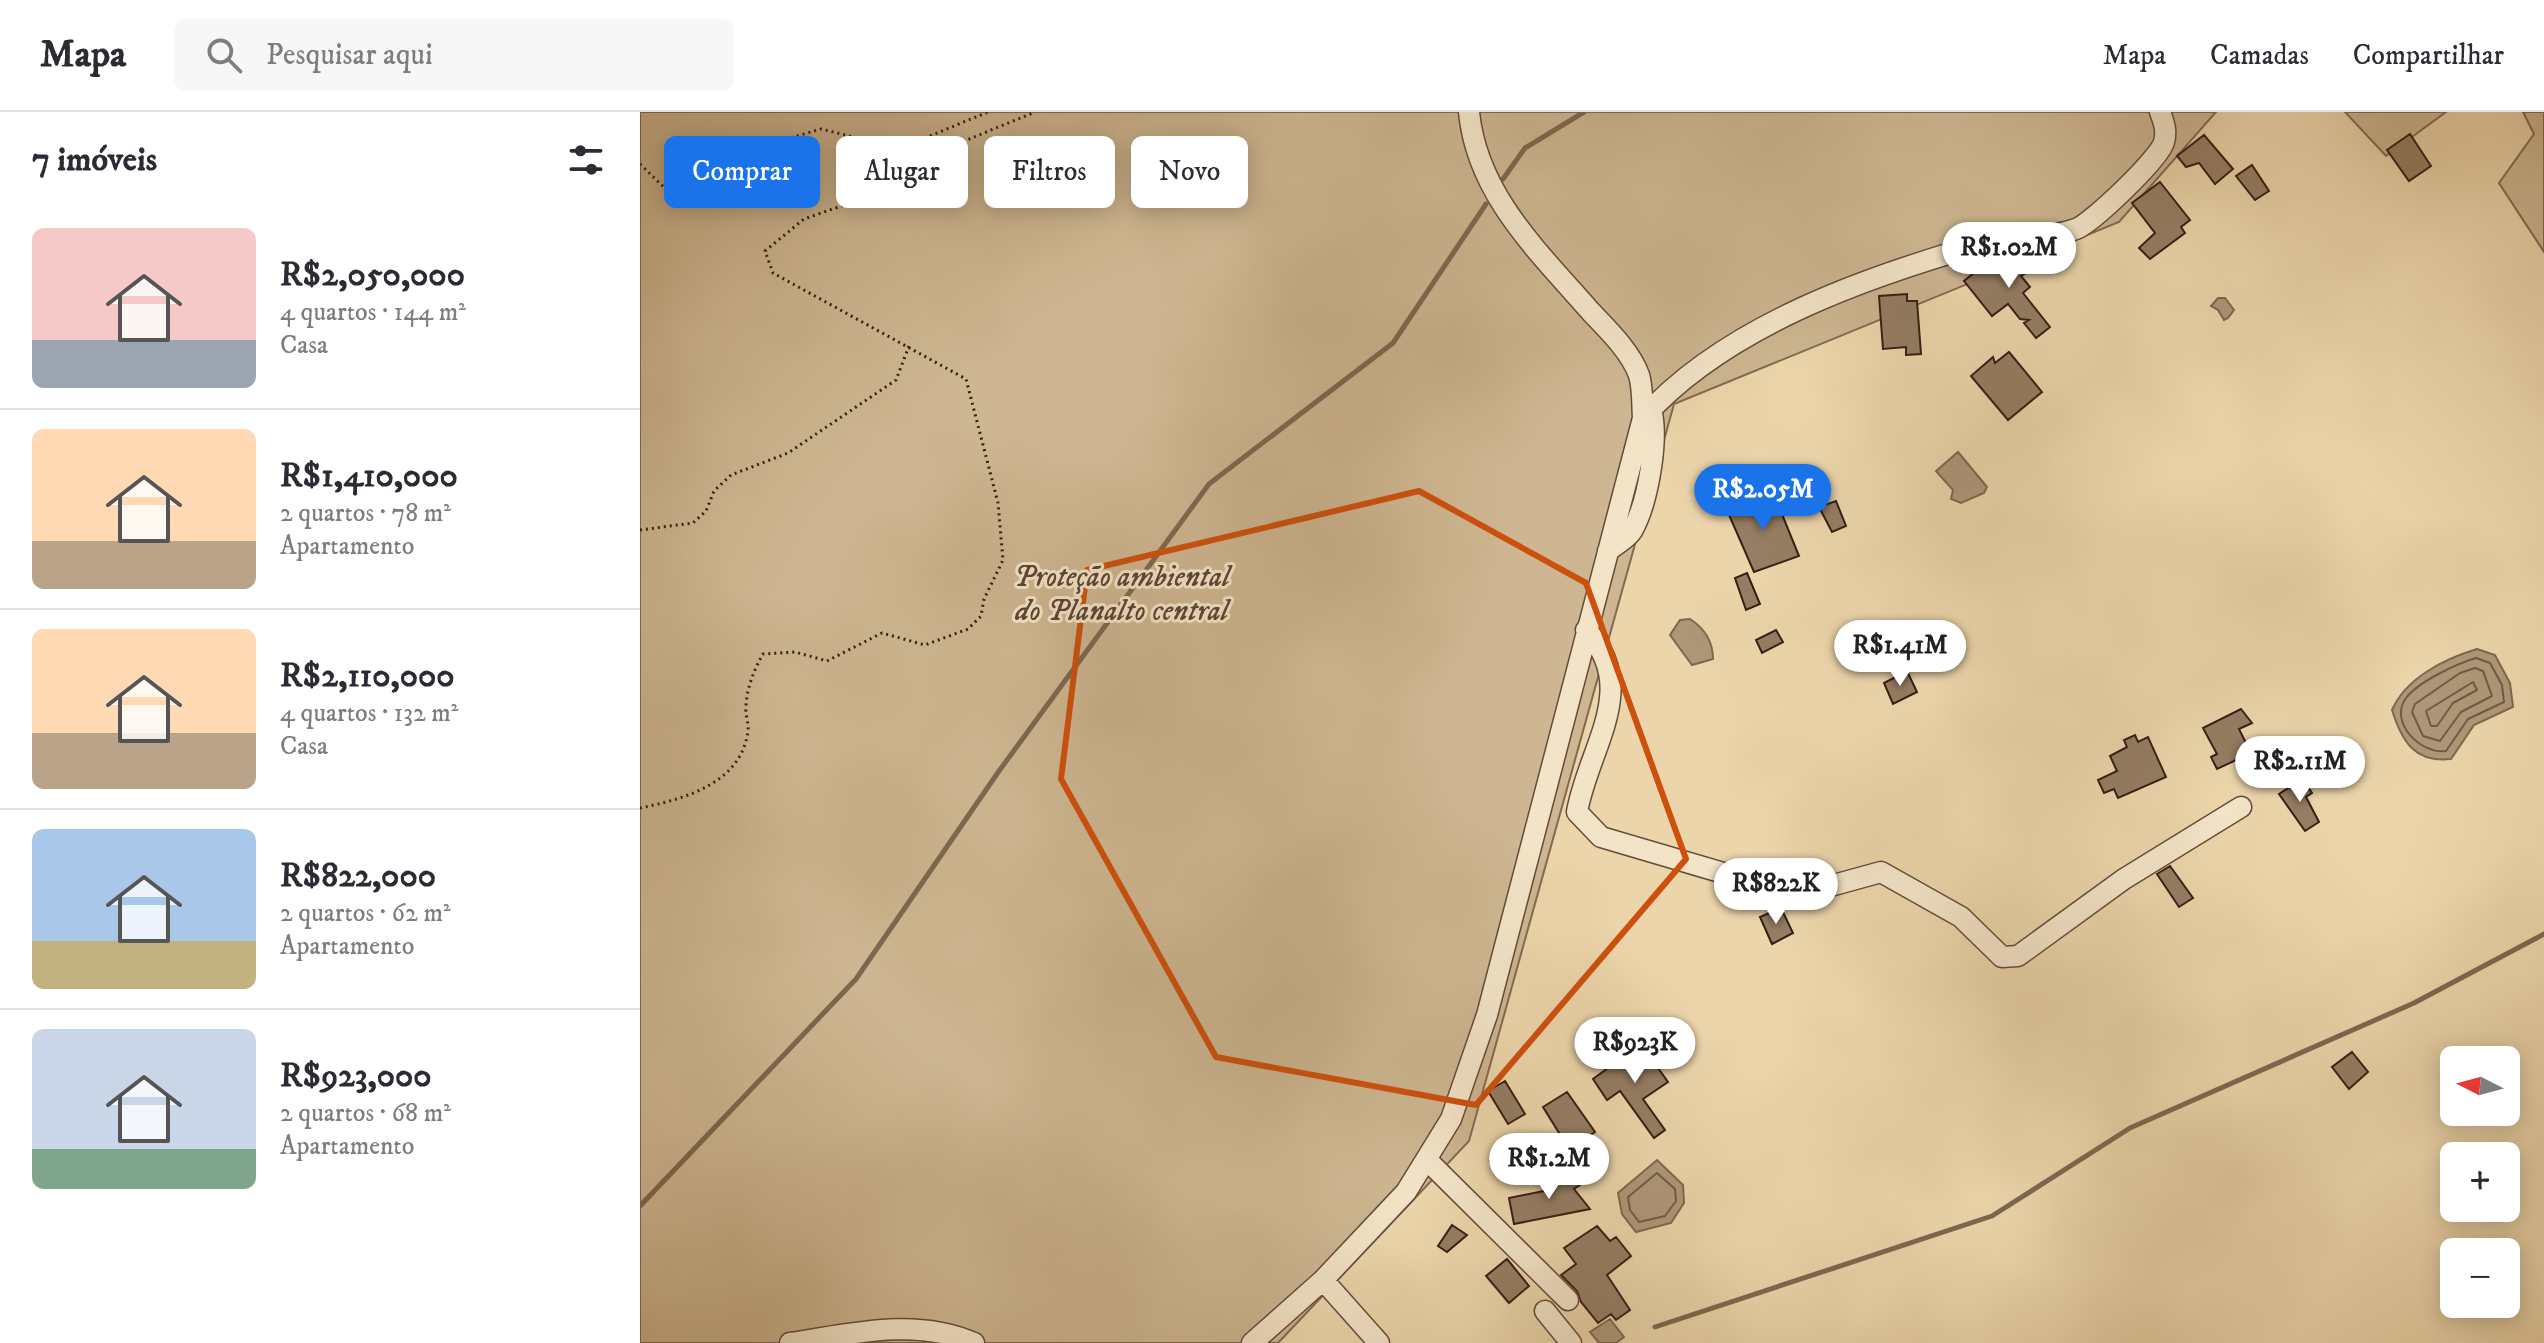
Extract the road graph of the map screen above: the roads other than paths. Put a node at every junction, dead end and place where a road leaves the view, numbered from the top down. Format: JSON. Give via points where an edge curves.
{"nodes":[{"id":1,"x":1469,"y":112,"type":"edge"},
{"id":2,"x":2160,"y":112,"type":"edge"},
{"id":3,"x":1647,"y":414,"type":"junction"},
{"id":4,"x":1586,"y":630,"type":"junction"},
{"id":5,"x":2241,"y":807,"type":"dead end"},
{"id":6,"x":1428,"y":1161,"type":"junction"},
{"id":7,"x":1323,"y":1280,"type":"junction"},
{"id":8,"x":1568,"y":1300,"type":"dead end"},
{"id":9,"x":1545,"y":1311,"type":"dead end"},
{"id":10,"x":790,"y":1343,"type":"edge"},
{"id":11,"x":974,"y":1343,"type":"edge"},
{"id":12,"x":1252,"y":1343,"type":"edge"},
{"id":13,"x":1379,"y":1343,"type":"edge"},
{"id":14,"x":1571,"y":1343,"type":"edge"}],
"edges":[{"from":1,"to":3,"type":"street","via":[[1478,162],[1489,187],[1624,348],[1640,377]]},
{"from":2,"to":3,"type":"street","via":[[2164,144],[2088,224],[2055,235],[1999,240],[1846,287],[1690,373]]},
{"from":3,"to":4,"type":"street"},
{"from":4,"to":5,"type":"street","via":[[1608,660],[1612,681],[1577,812],[1589,828],[1601,837],[1788,892],[1881,872],[1961,917],[2002,957],[2018,956],[2124,879]]},
{"from":4,"to":6,"type":"street","via":[[1487,1015],[1451,1119]]},
{"from":6,"to":7,"type":"street","via":[[1406,1192]]},
{"from":6,"to":8,"type":"street"},
{"from":7,"to":12,"type":"street"},
{"from":7,"to":13,"type":"street"},
{"from":9,"to":14,"type":"street"},
{"from":10,"to":11,"type":"street","via":[[886,1329],[928,1329]]}]}
